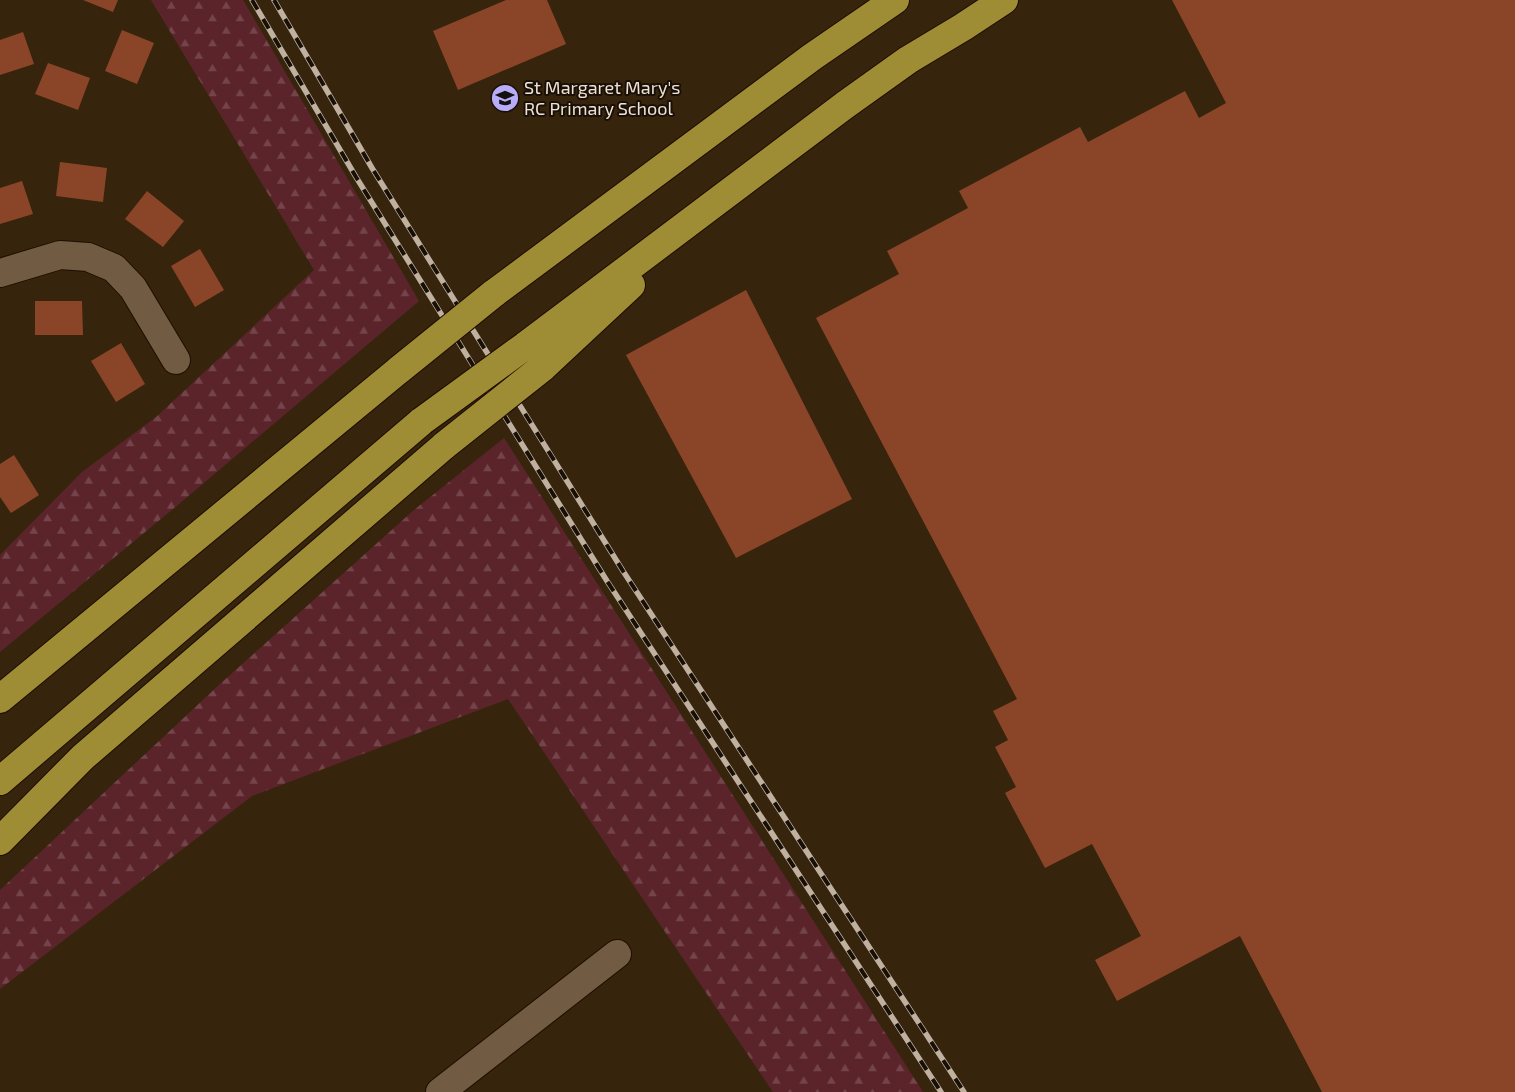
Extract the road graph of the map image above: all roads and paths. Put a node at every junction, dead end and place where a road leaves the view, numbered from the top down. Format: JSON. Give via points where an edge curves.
{"nodes":[{"id":1,"x":895,"y":0,"type":"edge"},
{"id":2,"x":1004,"y":0,"type":"edge"},
{"id":3,"x":737,"y":184,"type":"junction"},
{"id":4,"x":0,"y":274,"type":"edge"},
{"id":5,"x":176,"y":360,"type":"dead end"},
{"id":6,"x":0,"y":699,"type":"edge"},
{"id":7,"x":0,"y":781,"type":"edge"},
{"id":8,"x":0,"y":841,"type":"edge"},
{"id":9,"x":617,"y":954,"type":"dead end"},
{"id":10,"x":440,"y":1092,"type":"edge"}],
"edges":[{"from":1,"to":6,"type":"highway","bridge":true,"via":[[812,57],[493,294]]},
{"from":2,"to":3,"type":"highway","via":[[908,60]]},
{"from":3,"to":7,"type":"highway","bridge":true,"via":[[422,421]]},
{"from":3,"to":8,"type":"highway","bridge":true,"via":[[542,368],[445,445],[83,757]]},
{"from":4,"to":5,"type":"street","via":[[60,255],[88,257],[114,268],[133,288]]},
{"from":9,"to":10,"type":"street"}]}
